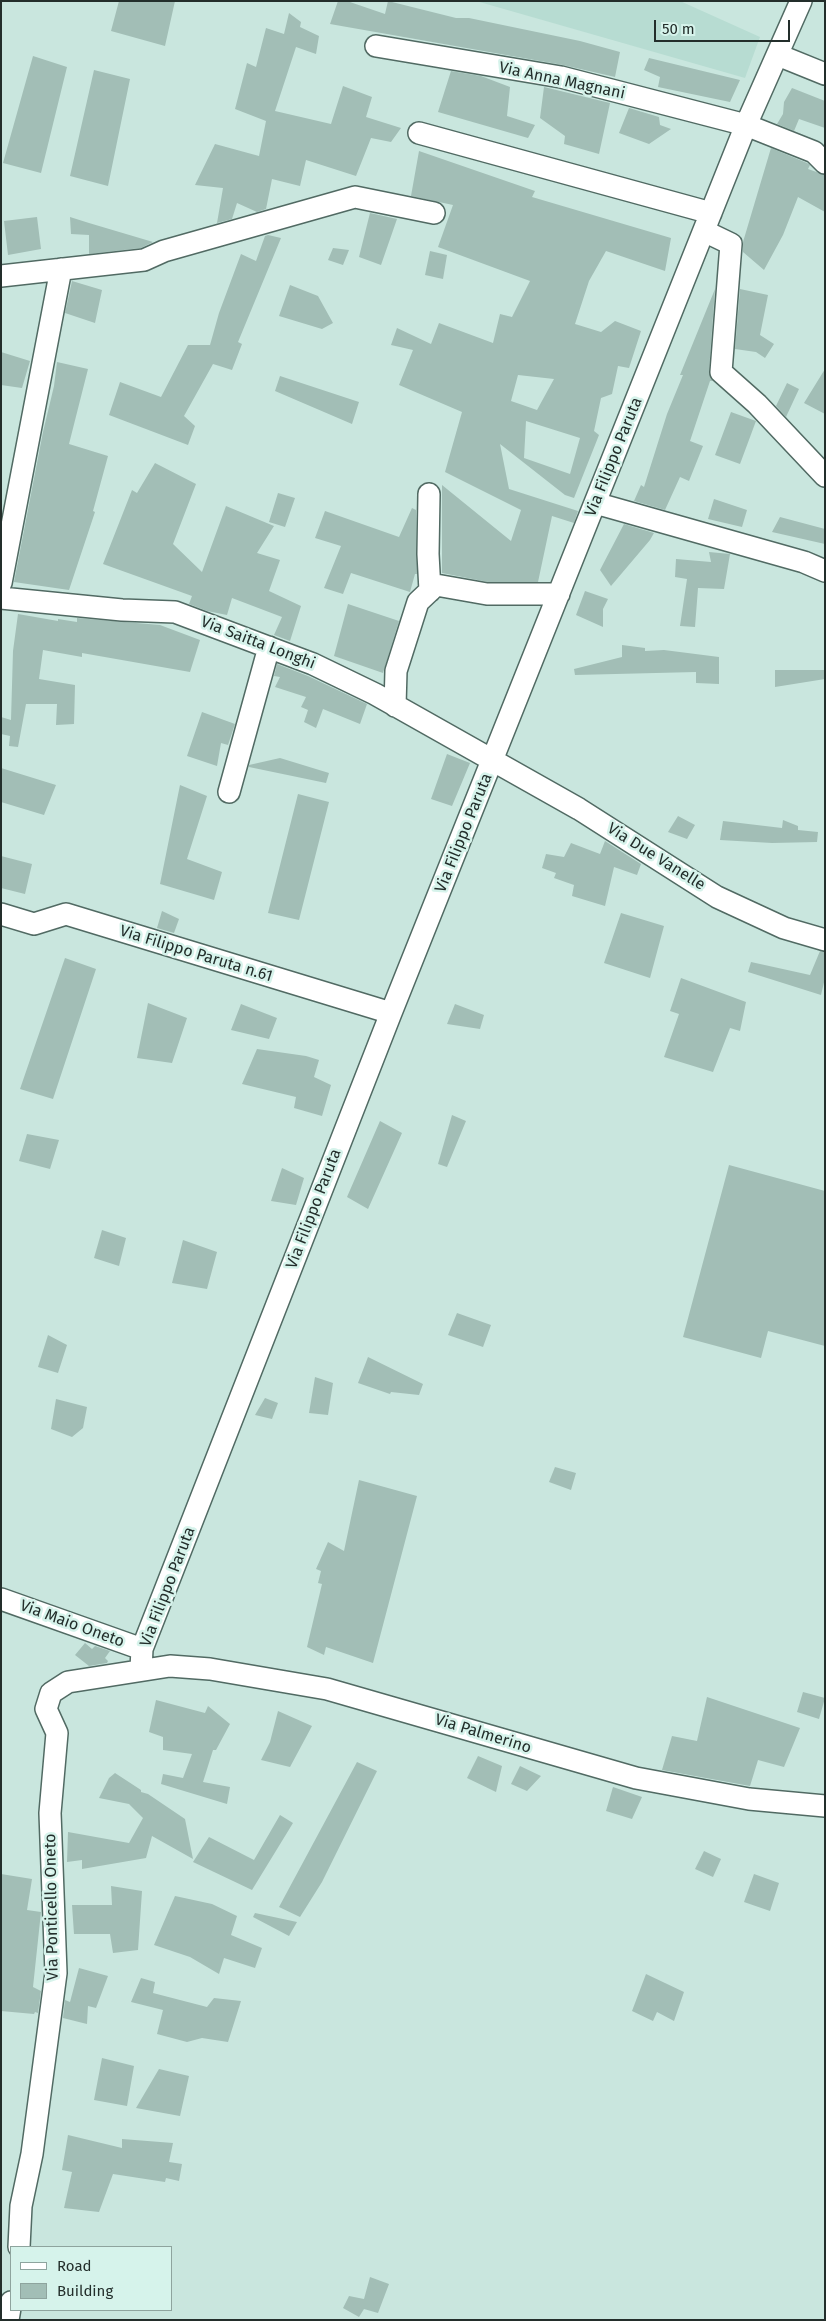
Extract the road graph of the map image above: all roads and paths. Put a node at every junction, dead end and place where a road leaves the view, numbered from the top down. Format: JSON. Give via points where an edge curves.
{"nodes":[{"id":1,"x":801,"y":1,"type":"edge"},
{"id":2,"x":376,"y":46,"type":"dead end"},
{"id":3,"x":778,"y":55,"type":"junction"},
{"id":4,"x":823,"y":69,"type":"edge"},
{"id":5,"x":746,"y":125,"type":"junction"},
{"id":6,"x":419,"y":134,"type":"dead end"},
{"id":7,"x":825,"y":163,"type":"edge"},
{"id":8,"x":434,"y":213,"type":"dead end"},
{"id":9,"x":707,"y":222,"type":"junction"},
{"id":10,"x":61,"y":269,"type":"junction"},
{"id":11,"x":1,"y":276,"type":"edge"},
{"id":12,"x":825,"y":476,"type":"edge"},
{"id":13,"x":429,"y":494,"type":"dead end"},
{"id":14,"x":595,"y":503,"type":"junction"},
{"id":15,"x":825,"y":571,"type":"edge"},
{"id":16,"x":1,"y":583,"type":"edge"},
{"id":17,"x":430,"y":591,"type":"junction"},
{"id":18,"x":559,"y":594,"type":"junction"},
{"id":19,"x":1,"y":598,"type":"edge"},
{"id":20,"x":269,"y":647,"type":"junction"},
{"id":21,"x":395,"y":706,"type":"junction"},
{"id":22,"x":493,"y":761,"type":"junction"},
{"id":23,"x":229,"y":792,"type":"dead end"},
{"id":24,"x":1,"y":914,"type":"edge"},
{"id":25,"x":825,"y":940,"type":"edge"},
{"id":26,"x":391,"y":1012,"type":"junction"},
{"id":27,"x":1,"y":1599,"type":"edge"},
{"id":28,"x":142,"y":1659,"type":"junction"},
{"id":29,"x":825,"y":1806,"type":"edge"},
{"id":30,"x":19,"y":2246,"type":"edge"}],
"edges":[{"from":1,"to":3,"type":"street","name":"Via Filippo Paruta"},
{"from":2,"to":5,"type":"street","name":"Via Anna Magnani","via":[[561,78]]},
{"from":3,"to":4,"type":"street"},
{"from":3,"to":5,"type":"street","name":"Via Filippo Paruta"},
{"from":5,"to":7,"type":"street","name":"Via Anna Magnani","via":[[814,152]]},
{"from":5,"to":9,"type":"street","name":"Via Filippo Paruta"},
{"from":6,"to":9,"type":"street"},
{"from":8,"to":10,"type":"street","via":[[355,197],[164,251],[144,260]]},
{"from":9,"to":12,"type":"street","via":[[731,244],[721,372],[757,404]]},
{"from":9,"to":14,"type":"street","name":"Via Filippo Paruta"},
{"from":10,"to":11,"type":"street"},
{"from":10,"to":16,"type":"street"},
{"from":13,"to":17,"type":"street"},
{"from":14,"to":15,"type":"street","via":[[804,562]]},
{"from":14,"to":18,"type":"street","name":"Via Filippo Paruta"},
{"from":17,"to":18,"type":"street","via":[[436,585],[487,594]]},
{"from":17,"to":21,"type":"street","via":[[418,602],[396,671]]},
{"from":18,"to":22,"type":"street","name":"Via Filippo Paruta"},
{"from":19,"to":20,"type":"street","name":"Via Saitta Longhi","via":[[175,612]]},
{"from":20,"to":21,"type":"street","name":"Via Saitta Longhi","via":[[313,664]]},
{"from":20,"to":23,"type":"street"},
{"from":21,"to":22,"type":"street","name":"Via Saitta Longhi"},
{"from":22,"to":25,"type":"street","name":"Via Due Vanelle","via":[[579,809],[717,896],[784,928]]},
{"from":22,"to":26,"type":"street","name":"Via Filippo Paruta"},
{"from":24,"to":26,"type":"street","name":"Via Filippo Paruta n.61","via":[[34,924],[66,914]]},
{"from":26,"to":28,"type":"street","name":"Via Filippo Paruta"},
{"from":27,"to":28,"type":"street","name":"Via Maio Oneto"},
{"from":28,"to":29,"type":"street","name":"Via Palmerino","via":[[327,1689],[636,1778],[749,1799]]},
{"from":28,"to":30,"type":"street","name":"Via Ponticello Oneto","via":[[68,1682],[51,1693],[46,1709],[57,1733],[50,1813],[56,1973],[38,2120],[21,2206]]}]}
